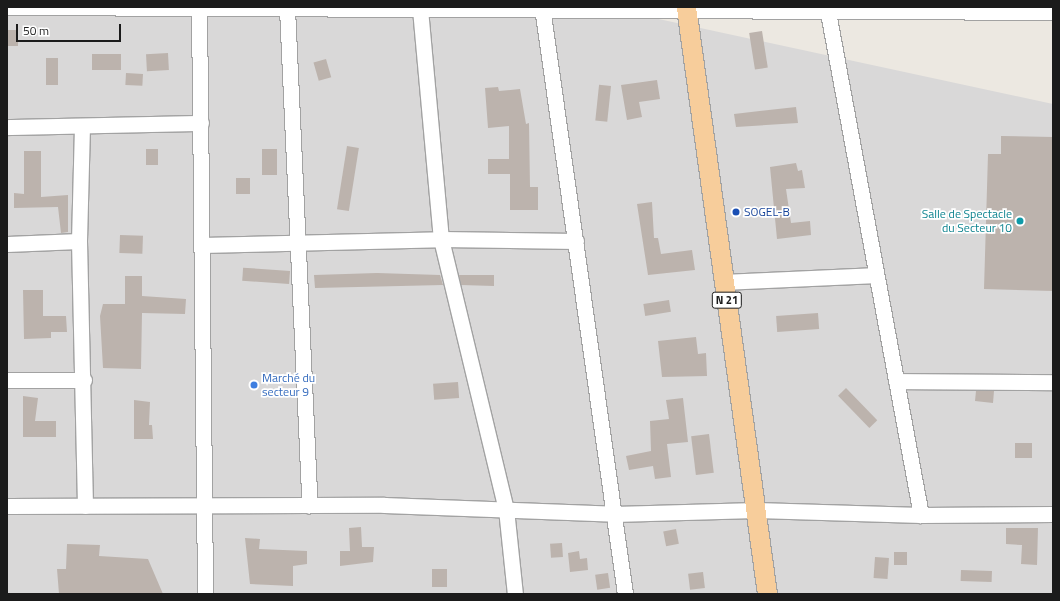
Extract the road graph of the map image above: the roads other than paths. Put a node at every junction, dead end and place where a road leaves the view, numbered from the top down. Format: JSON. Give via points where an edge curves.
{"nodes":[{"id":1,"x":7,"y":7,"type":"edge"},
{"id":2,"x":199,"y":8,"type":"edge"},
{"id":3,"x":287,"y":8,"type":"junction"},
{"id":4,"x":542,"y":8,"type":"edge"},
{"id":5,"x":420,"y":9,"type":"junction"},
{"id":6,"x":686,"y":9,"type":"edge"},
{"id":7,"x":827,"y":9,"type":"edge"},
{"id":8,"x":1053,"y":12,"type":"edge"},
{"id":9,"x":201,"y":123,"type":"junction"},
{"id":10,"x":82,"y":126,"type":"junction"},
{"id":11,"x":7,"y":127,"type":"edge"},
{"id":12,"x":441,"y":239,"type":"junction"},
{"id":13,"x":80,"y":241,"type":"junction"},
{"id":14,"x":576,"y":241,"type":"junction"},
{"id":15,"x":298,"y":242,"type":"junction"},
{"id":16,"x":7,"y":244,"type":"edge"},
{"id":17,"x":202,"y":245,"type":"junction"},
{"id":18,"x":876,"y":276,"type":"junction"},
{"id":19,"x":724,"y":282,"type":"junction"},
{"id":20,"x":7,"y":380,"type":"edge"},
{"id":21,"x":84,"y":380,"type":"junction"},
{"id":22,"x":896,"y":381,"type":"junction"},
{"id":23,"x":1053,"y":382,"type":"edge"},
{"id":24,"x":206,"y":505,"type":"junction"},
{"id":25,"x":310,"y":505,"type":"junction"},
{"id":26,"x":7,"y":506,"type":"edge"},
{"id":27,"x":85,"y":506,"type":"junction"},
{"id":28,"x":506,"y":509,"type":"junction"},
{"id":29,"x":756,"y":510,"type":"junction"},
{"id":30,"x":614,"y":514,"type":"junction"},
{"id":31,"x":1053,"y":514,"type":"edge"},
{"id":32,"x":921,"y":515,"type":"junction"},
{"id":33,"x":205,"y":594,"type":"edge"},
{"id":34,"x":516,"y":594,"type":"edge"},
{"id":35,"x":625,"y":594,"type":"edge"},
{"id":36,"x":767,"y":594,"type":"edge"}],
"edges":[{"from":1,"to":2,"type":"street"},
{"from":2,"to":3,"type":"street"},
{"from":2,"to":9,"type":"street"},
{"from":3,"to":5,"type":"street"},
{"from":3,"to":15,"type":"street"},
{"from":4,"to":5,"type":"street"},
{"from":4,"to":6,"type":"street"},
{"from":4,"to":14,"type":"street"},
{"from":5,"to":12,"type":"street"},
{"from":6,"to":7,"type":"street"},
{"from":6,"to":19,"type":"main road","number":"N 21"},
{"from":7,"to":8,"type":"street"},
{"from":7,"to":18,"type":"street"},
{"from":9,"to":10,"type":"street"},
{"from":9,"to":17,"type":"street"},
{"from":10,"to":11,"type":"street"},
{"from":10,"to":13,"type":"street"},
{"from":12,"to":14,"type":"street"},
{"from":12,"to":15,"type":"street"},
{"from":12,"to":28,"type":"street"},
{"from":13,"to":16,"type":"street"},
{"from":13,"to":21,"type":"street"},
{"from":14,"to":30,"type":"street"},
{"from":15,"to":17,"type":"street"},
{"from":15,"to":25,"type":"street"},
{"from":17,"to":24,"type":"street"},
{"from":18,"to":19,"type":"street"},
{"from":18,"to":22,"type":"street"},
{"from":19,"to":29,"type":"main road","number":"N 21"},
{"from":20,"to":21,"type":"street"},
{"from":21,"to":27,"type":"street"},
{"from":22,"to":23,"type":"street"},
{"from":22,"to":32,"type":"street"},
{"from":24,"to":25,"type":"street"},
{"from":24,"to":27,"type":"street"},
{"from":24,"to":33,"type":"street"},
{"from":25,"to":28,"type":"street"},
{"from":26,"to":27,"type":"street"},
{"from":28,"to":30,"type":"street"},
{"from":28,"to":34,"type":"street"},
{"from":29,"to":30,"type":"street"},
{"from":29,"to":32,"type":"street"},
{"from":29,"to":36,"type":"main road","number":"N 21"},
{"from":30,"to":35,"type":"street"},
{"from":31,"to":32,"type":"street"}]}
